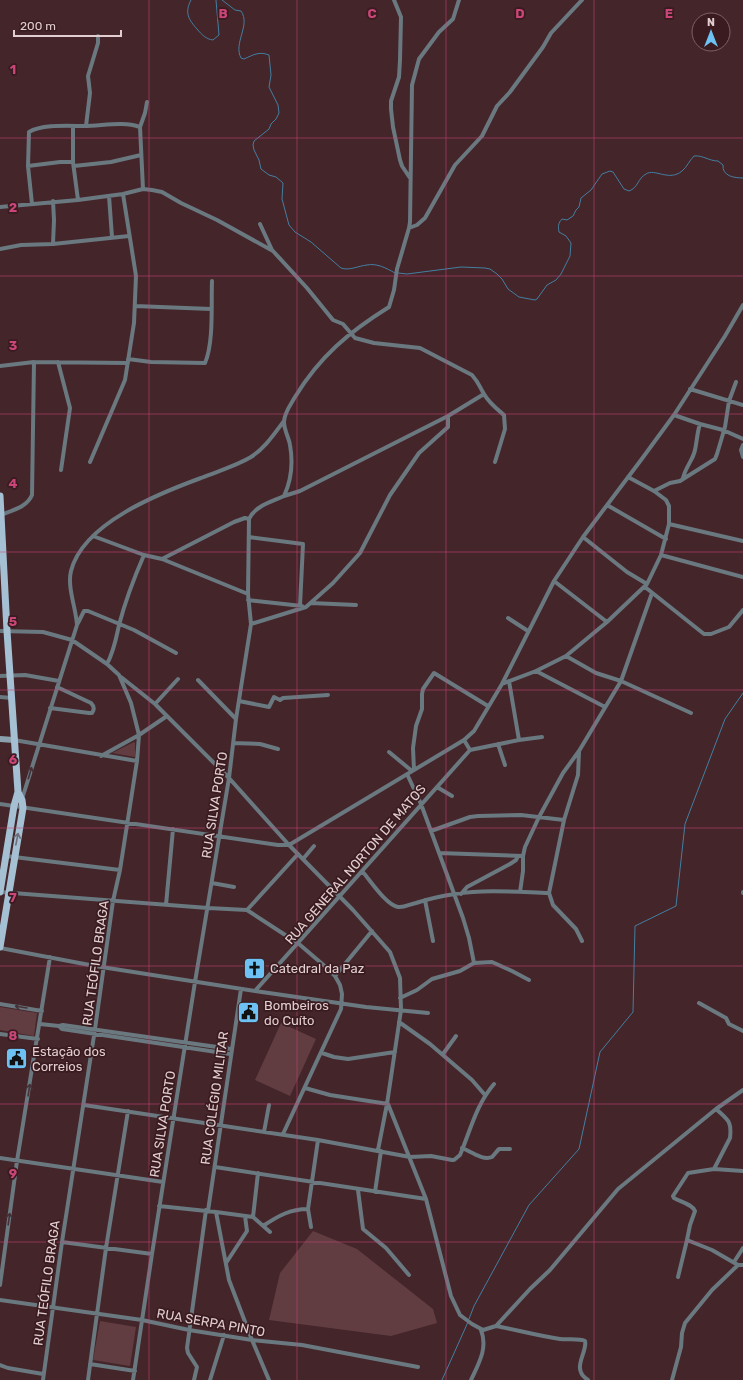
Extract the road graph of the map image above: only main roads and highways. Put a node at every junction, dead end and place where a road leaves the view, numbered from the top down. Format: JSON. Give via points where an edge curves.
{"nodes":[{"id":1,"x":0,"y":496,"type":"edge"},
{"id":2,"x":2,"y":556,"type":"edge"},
{"id":3,"x":3,"y":631,"type":"edge"},
{"id":4,"x":18,"y":792,"type":"junction"},
{"id":5,"x":0,"y":892,"type":"edge"},
{"id":6,"x":2,"y":915,"type":"edge"},
{"id":7,"x":2,"y":925,"type":"edge"},
{"id":8,"x":0,"y":948,"type":"edge"}],
"edges":[{"from":1,"to":2,"type":"main road"},
{"from":2,"to":3,"type":"main road"},
{"from":3,"to":4,"type":"main road","via":[[10,675]]},
{"from":4,"to":5,"type":"main road"},
{"from":6,"to":4,"type":"main road","one_way":true,"via":[[8,893],[22,804]]},
{"from":6,"to":7,"type":"main road"},
{"from":7,"to":8,"type":"main road"}]}
